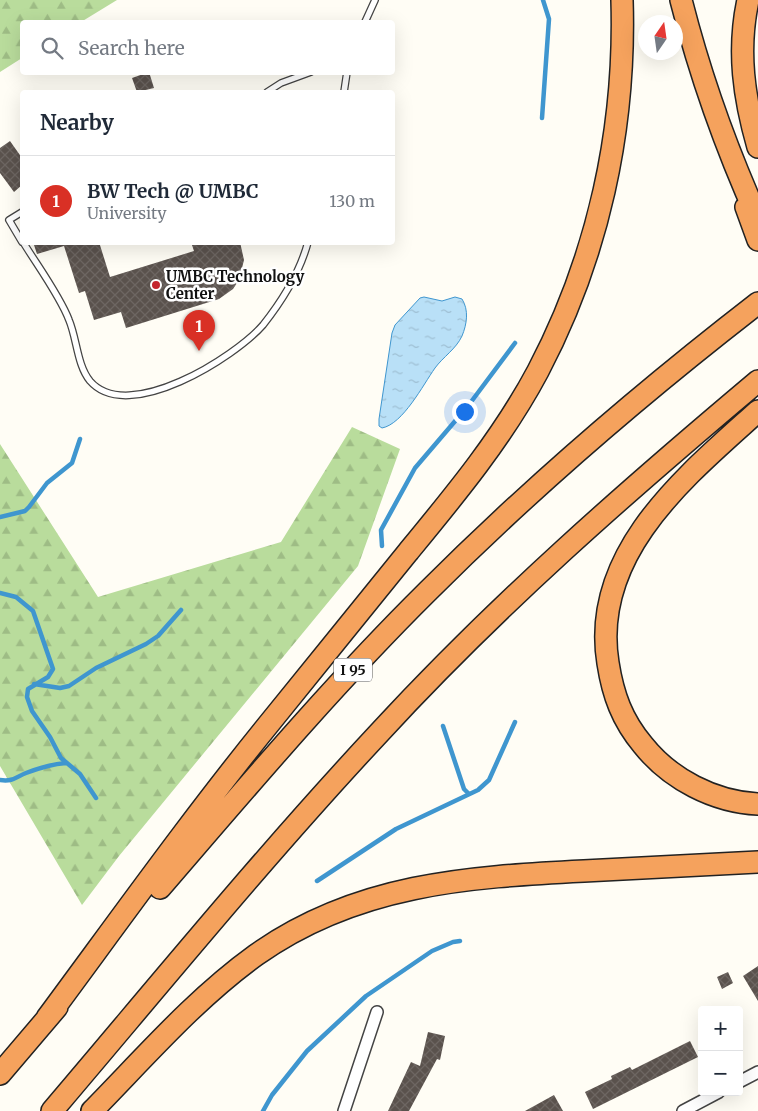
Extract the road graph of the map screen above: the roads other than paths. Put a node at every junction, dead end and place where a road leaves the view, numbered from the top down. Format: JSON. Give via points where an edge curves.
{"nodes":[{"id":1,"x":375,"y":0,"type":"edge"},
{"id":2,"x":622,"y":0,"type":"edge"},
{"id":3,"x":681,"y":0,"type":"edge"},
{"id":4,"x":748,"y":0,"type":"edge"},
{"id":5,"x":366,"y":20,"type":"edge"},
{"id":6,"x":303,"y":75,"type":"edge"},
{"id":7,"x":347,"y":75,"type":"edge"},
{"id":8,"x":707,"y":88,"type":"junction"},
{"id":9,"x":270,"y":90,"type":"edge"},
{"id":10,"x":344,"y":90,"type":"edge"},
{"id":11,"x":758,"y":147,"type":"edge"},
{"id":12,"x":20,"y":213,"type":"edge"},
{"id":13,"x":758,"y":219,"type":"edge"},
{"id":14,"x":20,"y":237,"type":"edge"},
{"id":15,"x":758,"y":240,"type":"edge"},
{"id":16,"x":25,"y":245,"type":"edge"},
{"id":17,"x":307,"y":245,"type":"edge"},
{"id":18,"x":755,"y":305,"type":"edge"},
{"id":19,"x":758,"y":381,"type":"edge"},
{"id":20,"x":758,"y":411,"type":"edge"},
{"id":21,"x":758,"y":804,"type":"edge"},
{"id":22,"x":758,"y":864,"type":"edge"},
{"id":23,"x":377,"y":1012,"type":"dead end"},
{"id":24,"x":47,"y":1018,"type":"junction"},
{"id":25,"x":758,"y":1072,"type":"edge"},
{"id":26,"x":0,"y":1074,"type":"edge"},
{"id":27,"x":743,"y":1080,"type":"edge"},
{"id":28,"x":711,"y":1096,"type":"edge"},
{"id":29,"x":52,"y":1111,"type":"edge"},
{"id":30,"x":92,"y":1111,"type":"edge"},
{"id":31,"x":344,"y":1111,"type":"edge"},
{"id":32,"x":683,"y":1111,"type":"edge"}],
"edges":[{"from":1,"to":5,"type":"lane"},
{"from":2,"to":24,"type":"highway","via":[[619,100],[604,196],[578,283],[537,373],[465,482],[227,775]]},
{"from":3,"to":8,"type":"highway"},
{"from":4,"to":11,"type":"highway","via":[[741,44],[742,75]]},
{"from":6,"to":9,"type":"lane"},
{"from":7,"to":10,"type":"lane"},
{"from":8,"to":13,"type":"highway","via":[[734,166]]},
{"from":8,"to":15,"type":"highway","via":[[730,168]]},
{"from":12,"to":14,"type":"lane","via":[[9,220]]},
{"from":16,"to":17,"type":"lane","via":[[69,319],[90,381],[104,391],[123,397],[163,388],[200,372],[243,344],[280,301],[297,272]]},
{"from":18,"to":24,"type":"highway","number":"I 95","via":[[600,432],[428,591],[255,777]]},
{"from":19,"to":29,"type":"highway","via":[[560,552],[380,731]]},
{"from":20,"to":21,"type":"highway","via":[[698,466],[639,533],[624,559],[613,590],[606,648],[618,706],[647,750],[691,786],[745,804]]},
{"from":22,"to":30,"type":"highway","via":[[502,875],[454,880],[372,898],[301,929],[258,954],[220,983]]},
{"from":23,"to":31,"type":"street"},
{"from":24,"to":26,"type":"highway","number":"I 95"},
{"from":25,"to":27,"type":"street"},
{"from":28,"to":32,"type":"street"}]}
